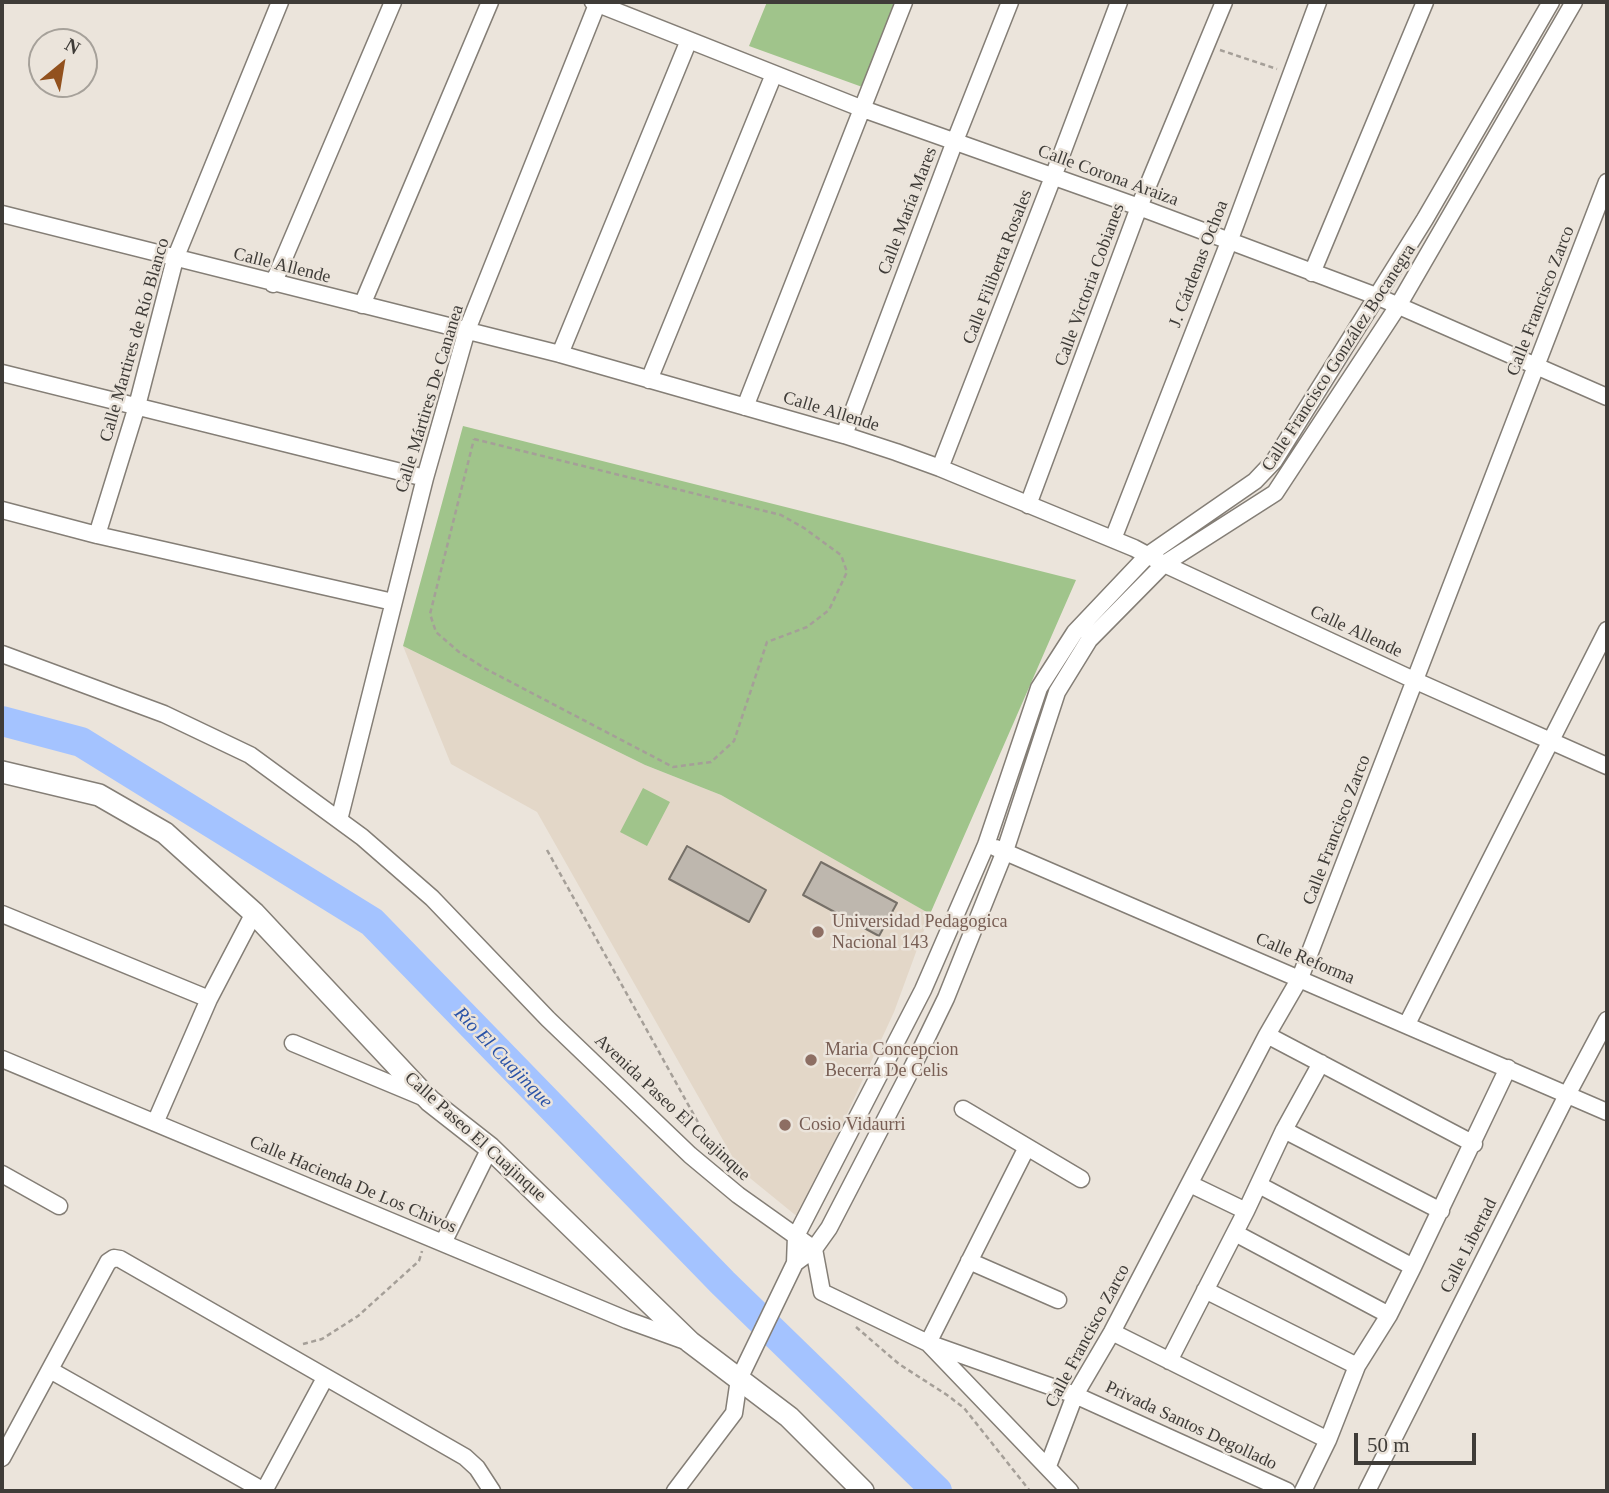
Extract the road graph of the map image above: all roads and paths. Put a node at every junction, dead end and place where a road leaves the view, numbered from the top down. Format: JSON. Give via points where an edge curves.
{"nodes":[{"id":1,"x":280,"y":2,"type":"edge"},
{"id":2,"x":393,"y":2,"type":"edge"},
{"id":3,"x":490,"y":2,"type":"edge"},
{"id":4,"x":596,"y":2,"type":"edge"},
{"id":5,"x":904,"y":2,"type":"edge"},
{"id":6,"x":1010,"y":2,"type":"edge"},
{"id":7,"x":1119,"y":2,"type":"edge"},
{"id":8,"x":1224,"y":2,"type":"edge"},
{"id":9,"x":1318,"y":2,"type":"edge"},
{"id":10,"x":1425,"y":2,"type":"edge"},
{"id":11,"x":1551,"y":2,"type":"edge"},
{"id":12,"x":1574,"y":2,"type":"edge"},
{"id":13,"x":688,"y":40,"type":"junction"},
{"id":14,"x":1205,"y":45,"type":"junction"},
{"id":15,"x":775,"y":74,"type":"junction"},
{"id":16,"x":1290,"y":74,"type":"junction"},
{"id":17,"x":863,"y":109,"type":"junction"},
{"id":18,"x":955,"y":141,"type":"junction"},
{"id":19,"x":1054,"y":177,"type":"junction"},
{"id":20,"x":1607,"y":182,"type":"edge"},
{"id":21,"x":1139,"y":206,"type":"junction"},
{"id":22,"x":2,"y":215,"type":"edge"},
{"id":23,"x":1229,"y":242,"type":"junction"},
{"id":24,"x":175,"y":259,"type":"junction"},
{"id":25,"x":1312,"y":273,"type":"junction"},
{"id":26,"x":273,"y":284,"type":"junction"},
{"id":27,"x":1376,"y":296,"type":"junction"},
{"id":28,"x":362,"y":305,"type":"junction"},
{"id":29,"x":1398,"y":306,"type":"junction"},
{"id":30,"x":467,"y":330,"type":"junction"},
{"id":31,"x":560,"y":354,"type":"junction"},
{"id":32,"x":1536,"y":366,"type":"junction"},
{"id":33,"x":2,"y":373,"type":"edge"},
{"id":34,"x":649,"y":380,"type":"junction"},
{"id":35,"x":1607,"y":397,"type":"edge"},
{"id":36,"x":137,"y":406,"type":"junction"},
{"id":37,"x":744,"y":407,"type":"junction"},
{"id":38,"x":844,"y":435,"type":"junction"},
{"id":39,"x":940,"y":468,"type":"junction"},
{"id":40,"x":425,"y":478,"type":"junction"},
{"id":41,"x":1028,"y":505,"type":"junction"},
{"id":42,"x":2,"y":510,"type":"edge"},
{"id":43,"x":781,"y":515,"type":"joint"},
{"id":44,"x":97,"y":535,"type":"junction"},
{"id":45,"x":1113,"y":539,"type":"junction"},
{"id":46,"x":1148,"y":555,"type":"junction"},
{"id":47,"x":1164,"y":564,"type":"junction"},
{"id":48,"x":393,"y":602,"type":"junction"},
{"id":49,"x":1607,"y":630,"type":"edge"},
{"id":50,"x":2,"y":654,"type":"edge"},
{"id":51,"x":1416,"y":681,"type":"junction"},
{"id":52,"x":1549,"y":739,"type":"junction"},
{"id":53,"x":1607,"y":766,"type":"edge"},
{"id":54,"x":2,"y":772,"type":"edge"},
{"id":55,"x":340,"y":820,"type":"junction"},
{"id":56,"x":986,"y":845,"type":"junction"},
{"id":57,"x":547,"y":850,"type":"dead end"},
{"id":58,"x":1004,"y":851,"type":"junction"},
{"id":59,"x":254,"y":913,"type":"junction"},
{"id":60,"x":2,"y":914,"type":"edge"},
{"id":61,"x":1300,"y":978,"type":"junction"},
{"id":62,"x":923,"y":989,"type":"junction"},
{"id":63,"x":946,"y":998,"type":"junction"},
{"id":64,"x":209,"y":999,"type":"junction"},
{"id":65,"x":1607,"y":1020,"type":"edge"},
{"id":66,"x":1407,"y":1024,"type":"junction"},
{"id":67,"x":1267,"y":1035,"type":"junction"},
{"id":68,"x":293,"y":1043,"type":"dead end"},
{"id":69,"x":2,"y":1059,"type":"edge"},
{"id":70,"x":1321,"y":1062,"type":"junction"},
{"id":71,"x":1508,"y":1068,"type":"junction"},
{"id":72,"x":1567,"y":1095,"type":"junction"},
{"id":73,"x":430,"y":1101,"type":"junction"},
{"id":74,"x":963,"y":1110,"type":"dead end"},
{"id":75,"x":1607,"y":1112,"type":"edge"},
{"id":76,"x":155,"y":1123,"type":"junction"},
{"id":77,"x":1284,"y":1130,"type":"junction"},
{"id":78,"x":1474,"y":1144,"type":"junction"},
{"id":79,"x":490,"y":1147,"type":"junction"},
{"id":80,"x":1027,"y":1147,"type":"junction"},
{"id":81,"x":719,"y":1160,"type":"dead end"},
{"id":82,"x":2,"y":1174,"type":"edge"},
{"id":83,"x":1081,"y":1179,"type":"dead end"},
{"id":84,"x":1190,"y":1184,"type":"junction"},
{"id":85,"x":1259,"y":1185,"type":"junction"},
{"id":86,"x":59,"y":1206,"type":"dead end"},
{"id":87,"x":1246,"y":1211,"type":"junction"},
{"id":88,"x":1441,"y":1212,"type":"junction"},
{"id":89,"x":1234,"y":1233,"type":"junction"},
{"id":90,"x":426,"y":1236,"type":"junction"},
{"id":91,"x":796,"y":1236,"type":"junction"},
{"id":92,"x":443,"y":1244,"type":"junction"},
{"id":93,"x":814,"y":1250,"type":"junction"},
{"id":94,"x":969,"y":1261,"type":"junction"},
{"id":95,"x":795,"y":1263,"type":"junction"},
{"id":96,"x":1413,"y":1266,"type":"junction"},
{"id":97,"x":1205,"y":1290,"type":"junction"},
{"id":98,"x":1058,"y":1300,"type":"dead end"},
{"id":99,"x":1389,"y":1315,"type":"junction"},
{"id":100,"x":850,"y":1321,"type":"dead end"},
{"id":101,"x":1112,"y":1332,"type":"junction"},
{"id":102,"x":690,"y":1342,"type":"junction"},
{"id":103,"x":928,"y":1343,"type":"junction"},
{"id":104,"x":280,"y":1351,"type":"junction"},
{"id":105,"x":1169,"y":1361,"type":"junction"},
{"id":106,"x":1357,"y":1366,"type":"junction"},
{"id":107,"x":50,"y":1370,"type":"junction"},
{"id":108,"x":743,"y":1371,"type":"junction"},
{"id":109,"x":325,"y":1378,"type":"junction"},
{"id":110,"x":1075,"y":1395,"type":"junction"},
{"id":111,"x":1328,"y":1440,"type":"junction"},
{"id":112,"x":2,"y":1458,"type":"edge"},
{"id":113,"x":1048,"y":1466,"type":"junction"},
{"id":114,"x":492,"y":1491,"type":"edge"},
{"id":115,"x":675,"y":1491,"type":"edge"},
{"id":116,"x":863,"y":1491,"type":"edge"},
{"id":117,"x":1030,"y":1491,"type":"edge"},
{"id":118,"x":1070,"y":1491,"type":"edge"},
{"id":119,"x":1287,"y":1491,"type":"edge"},
{"id":120,"x":1303,"y":1491,"type":"edge"},
{"id":121,"x":1367,"y":1491,"type":"edge"}],
"edges":[{"from":1,"to":24,"type":"street","name":"Calle Martires de Río Blanco"},
{"from":2,"to":26,"type":"street"},
{"from":3,"to":28,"type":"street"},
{"from":4,"to":13,"type":"street","name":"Calle Corona Araiza"},
{"from":4,"to":30,"type":"street","name":"Calle Mártires De Cananea"},
{"from":5,"to":17,"type":"street"},
{"from":6,"to":18,"type":"street","name":"Calle María Mares"},
{"from":7,"to":19,"type":"street","name":"Calle Filiberta Rosales"},
{"from":8,"to":14,"type":"street","name":"Calle Victoria Cobianes"},
{"from":9,"to":16,"type":"street","name":"J. Cárdenas Ochoa"},
{"from":10,"to":25,"type":"street"},
{"from":11,"to":27,"type":"street","name":"Calle Francisco González Bocanegra"},
{"from":12,"to":29,"type":"street","name":"Calle Francisco González Bocanegra"},
{"from":13,"to":15,"type":"street","name":"Calle Corona Araiza"},
{"from":13,"to":31,"type":"street"},
{"from":14,"to":16,"type":"path"},
{"from":14,"to":21,"type":"street","name":"Calle Victoria Cobianes"},
{"from":15,"to":17,"type":"street","name":"Calle Corona Araiza"},
{"from":15,"to":34,"type":"street"},
{"from":16,"to":23,"type":"street","name":"J. Cárdenas Ochoa"},
{"from":17,"to":18,"type":"street","name":"Calle Corona Araiza"},
{"from":17,"to":37,"type":"street"},
{"from":18,"to":19,"type":"street","name":"Calle Corona Araiza"},
{"from":18,"to":38,"type":"street","name":"Calle María Mares"},
{"from":19,"to":21,"type":"street","name":"Calle Corona Araiza"},
{"from":19,"to":39,"type":"street","name":"Calle Filiberta Rosales"},
{"from":20,"to":32,"type":"street","name":"Calle Francisco Zarco"},
{"from":21,"to":23,"type":"street","name":"Calle Corona Araiza"},
{"from":21,"to":41,"type":"street","name":"Calle Victoria Cobianes"},
{"from":22,"to":24,"type":"street","name":"Calle Allende"},
{"from":23,"to":25,"type":"street","name":"Calle Corona Araiza"},
{"from":23,"to":45,"type":"street","name":"J. Cárdenas Ochoa"},
{"from":24,"to":26,"type":"street","name":"Calle Allende"},
{"from":24,"to":36,"type":"street","name":"Calle Martires de Río Blanco"},
{"from":25,"to":27,"type":"street","name":"Calle Corona Araiza"},
{"from":26,"to":28,"type":"street","name":"Calle Allende"},
{"from":27,"to":29,"type":"street","name":"Calle Corona Araiza"},
{"from":27,"to":46,"type":"street","name":"Calle Francisco González Bocanegra","via":[[1274,461],[1255,481]]},
{"from":28,"to":30,"type":"street","name":"Calle Allende"},
{"from":29,"to":32,"type":"street","name":"Calle Corona Araiza"},
{"from":29,"to":47,"type":"street","name":"Calle Francisco González Bocanegra","via":[[1275,493]]},
{"from":30,"to":31,"type":"street","name":"Calle Allende"},
{"from":30,"to":40,"type":"street","name":"Calle Mártires De Cananea"},
{"from":31,"to":34,"type":"street","name":"Calle Allende"},
{"from":32,"to":35,"type":"street","name":"Calle Corona Araiza"},
{"from":32,"to":51,"type":"street","name":"Calle Francisco Zarco"},
{"from":33,"to":36,"type":"street"},
{"from":34,"to":37,"type":"street","name":"Calle Allende"},
{"from":36,"to":40,"type":"street"},
{"from":36,"to":44,"type":"street","name":"Calle Martires de Río Blanco"},
{"from":37,"to":38,"type":"street","name":"Calle Allende"},
{"from":38,"to":39,"type":"street","name":"Calle Allende"},
{"from":39,"to":41,"type":"street","name":"Calle Allende"},
{"from":40,"to":48,"type":"street","name":"Calle Mártires De Cananea"},
{"from":41,"to":45,"type":"street","name":"Calle Allende"},
{"from":42,"to":44,"type":"street"},
{"from":43,"to":43,"type":"path","via":[[474,439],[430,614],[436,632],[459,652],[557,707],[673,767],[711,762],[734,741],[767,642],[807,627],[829,610],[847,572],[841,555]]},
{"from":44,"to":48,"type":"street"},
{"from":45,"to":46,"type":"street","name":"Calle Allende"},
{"from":46,"to":47,"type":"street","name":"Calle Allende"},
{"from":46,"to":56,"type":"street","name":"Calle Francisco González Bocanegra","via":[[1074,632],[1039,688]]},
{"from":47,"to":51,"type":"street","name":"Calle Allende"},
{"from":47,"to":58,"type":"street","name":"Calle Francisco González Bocanegra","via":[[1089,640],[1057,692]]},
{"from":48,"to":55,"type":"street","name":"Calle Mártires De Cananea"},
{"from":49,"to":52,"type":"street"},
{"from":50,"to":55,"type":"street","name":"Avenida Paseo El Cuajinque","via":[[164,714],[250,755]]},
{"from":51,"to":52,"type":"street","name":"Calle Allende"},
{"from":51,"to":61,"type":"street","name":"Calle Francisco Zarco"},
{"from":52,"to":53,"type":"street","name":"Calle Allende"},
{"from":52,"to":66,"type":"street"},
{"from":54,"to":59,"type":"street","name":"Calle Paseo El Cuajinque","via":[[99,795],[165,833]]},
{"from":55,"to":91,"type":"street","name":"Avenida Paseo El Cuajinque","via":[[432,898],[548,1019],[690,1155]]},
{"from":56,"to":58,"type":"street","name":"Calle Reforma"},
{"from":56,"to":62,"type":"street","name":"Calle Francisco González Bocanegra"},
{"from":57,"to":81,"type":"path"},
{"from":58,"to":61,"type":"street","name":"Calle Reforma"},
{"from":58,"to":63,"type":"street","name":"Calle Francisco González Bocanegra"},
{"from":59,"to":64,"type":"street"},
{"from":59,"to":73,"type":"street","name":"Calle Paseo El Cuajinque"},
{"from":60,"to":64,"type":"street"},
{"from":61,"to":66,"type":"street","name":"Calle Reforma"},
{"from":61,"to":67,"type":"street","name":"Calle Francisco Zarco"},
{"from":62,"to":63,"type":"street"},
{"from":62,"to":91,"type":"street","name":"Calle Francisco González Bocanegra"},
{"from":63,"to":93,"type":"street","name":"Calle Francisco González Bocanegra"},
{"from":64,"to":76,"type":"street"},
{"from":65,"to":72,"type":"street","name":"Calle Libertad"},
{"from":66,"to":71,"type":"street","name":"Calle Reforma"},
{"from":67,"to":70,"type":"street"},
{"from":67,"to":84,"type":"street","name":"Calle Francisco Zarco"},
{"from":68,"to":73,"type":"street"},
{"from":69,"to":76,"type":"street","name":"Calle Hacienda De Los Chivos"},
{"from":70,"to":77,"type":"street"},
{"from":70,"to":78,"type":"street"},
{"from":71,"to":72,"type":"street","name":"Calle Reforma"},
{"from":71,"to":78,"type":"street"},
{"from":72,"to":75,"type":"street","name":"Calle Reforma"},
{"from":72,"to":121,"type":"street","name":"Calle Libertad"},
{"from":73,"to":79,"type":"street","name":"Calle Paseo El Cuajinque"},
{"from":74,"to":80,"type":"street"},
{"from":76,"to":90,"type":"street","name":"Calle Hacienda De Los Chivos"},
{"from":77,"to":85,"type":"street"},
{"from":77,"to":88,"type":"street"},
{"from":78,"to":88,"type":"street"},
{"from":79,"to":92,"type":"street"},
{"from":79,"to":102,"type":"street","name":"Calle Paseo El Cuajinque"},
{"from":80,"to":83,"type":"street"},
{"from":80,"to":94,"type":"street"},
{"from":82,"to":86,"type":"street"},
{"from":84,"to":87,"type":"street"},
{"from":84,"to":101,"type":"street","name":"Calle Francisco Zarco"},
{"from":85,"to":87,"type":"street"},
{"from":85,"to":96,"type":"street"},
{"from":87,"to":89,"type":"street"},
{"from":88,"to":96,"type":"street"},
{"from":89,"to":97,"type":"street"},
{"from":89,"to":99,"type":"street"},
{"from":90,"to":92,"type":"street","name":"Calle Hacienda De Los Chivos"},
{"from":90,"to":104,"type":"path","via":[[419,1261],[358,1316],[322,1339]]},
{"from":91,"to":93,"type":"street","name":"Avenida Paseo El Cuajinque"},
{"from":91,"to":95,"type":"street"},
{"from":92,"to":102,"type":"street","name":"Calle Hacienda De Los Chivos"},
{"from":93,"to":95,"type":"street"},
{"from":93,"to":103,"type":"street","via":[[822,1292]]},
{"from":94,"to":98,"type":"street"},
{"from":94,"to":103,"type":"street"},
{"from":95,"to":108,"type":"street"},
{"from":96,"to":99,"type":"street"},
{"from":97,"to":105,"type":"street"},
{"from":97,"to":106,"type":"street"},
{"from":99,"to":106,"type":"street"},
{"from":100,"to":117,"type":"path","via":[[899,1364],[964,1408]]},
{"from":101,"to":105,"type":"street"},
{"from":101,"to":110,"type":"street","name":"Calle Francisco Zarco"},
{"from":102,"to":108,"type":"street","name":"Calle Paseo El Cuajinque"},
{"from":103,"to":110,"type":"street","name":"Privada Santos Degollado"},
{"from":103,"to":113,"type":"street"},
{"from":104,"to":107,"type":"street","via":[[114,1258]]},
{"from":104,"to":109,"type":"street"},
{"from":105,"to":111,"type":"street"},
{"from":106,"to":111,"type":"street"},
{"from":107,"to":109,"type":"street","via":[[264,1491]]},
{"from":107,"to":112,"type":"street"},
{"from":108,"to":115,"type":"street","via":[[734,1413]]},
{"from":108,"to":116,"type":"street","name":"Calle Paseo El Cuajinque"},
{"from":109,"to":114,"type":"street","via":[[466,1457]]},
{"from":110,"to":113,"type":"street","name":"Calle Francisco Zarco"},
{"from":110,"to":119,"type":"street","name":"Privada Santos Degollado"},
{"from":111,"to":120,"type":"street"},
{"from":113,"to":118,"type":"street"}]}
